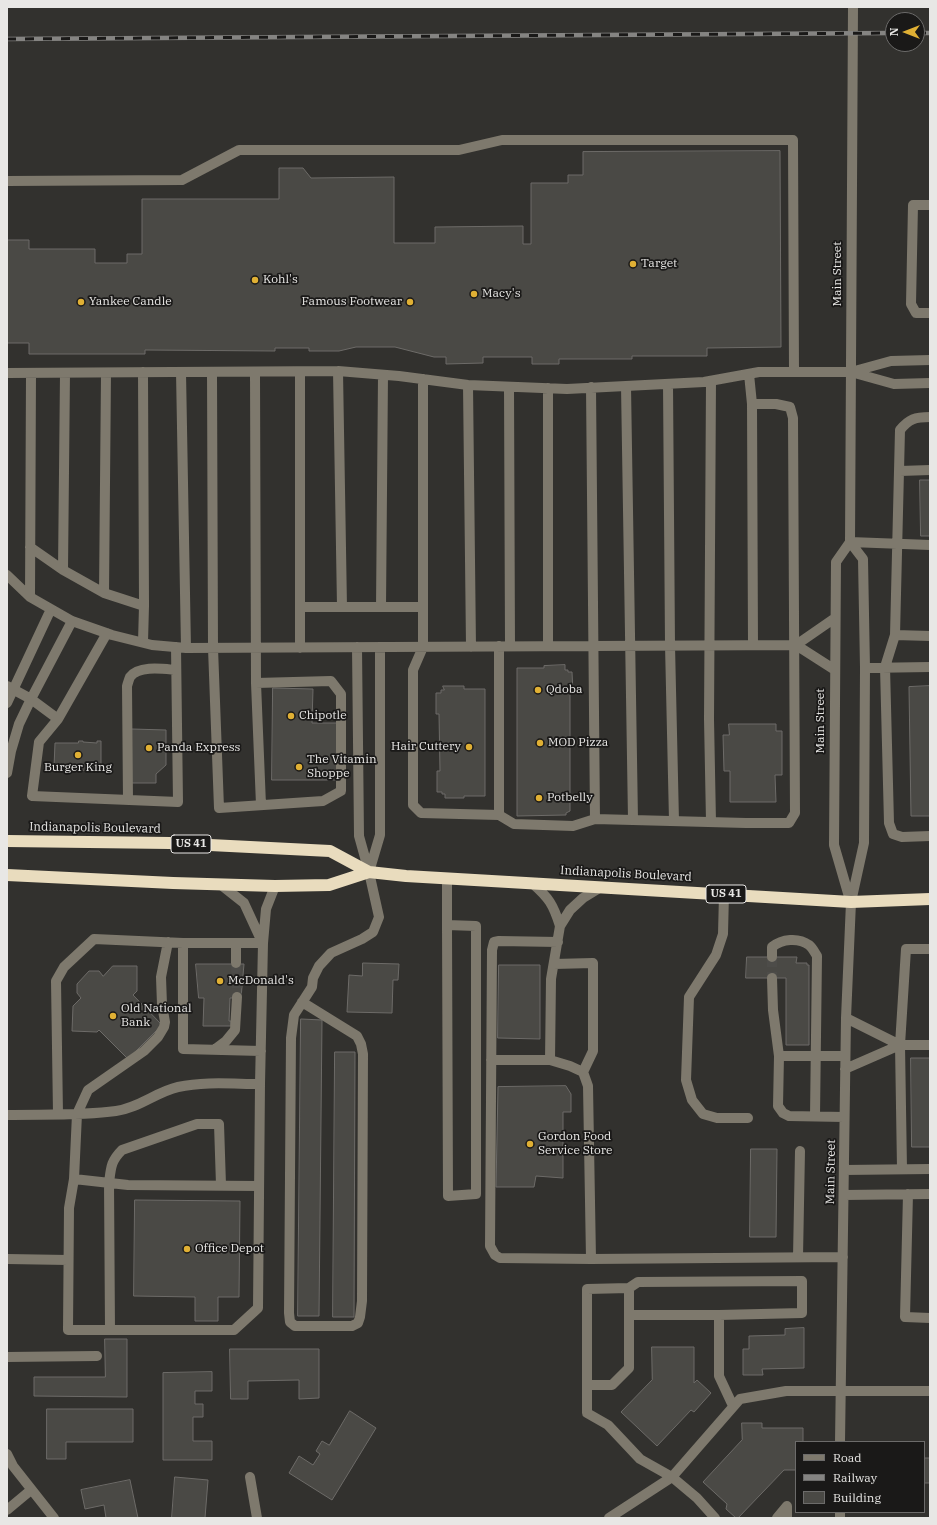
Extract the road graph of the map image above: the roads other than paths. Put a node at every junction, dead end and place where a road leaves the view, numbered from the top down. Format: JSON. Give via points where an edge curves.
{"nodes":[{"id":1,"x":853,"y":7,"type":"edge"},
{"id":2,"x":7,"y":180,"type":"edge"},
{"id":3,"x":930,"y":205,"type":"edge"},
{"id":4,"x":930,"y":313,"type":"edge"},
{"id":5,"x":930,"y":360,"type":"edge"},
{"id":6,"x":106,"y":372,"type":"junction"},
{"id":7,"x":143,"y":372,"type":"junction"},
{"id":8,"x":181,"y":372,"type":"junction"},
{"id":9,"x":212,"y":372,"type":"junction"},
{"id":10,"x":255,"y":372,"type":"junction"},
{"id":11,"x":300,"y":372,"type":"junction"},
{"id":12,"x":338,"y":372,"type":"junction"},
{"id":13,"x":794,"y":372,"type":"junction"},
{"id":14,"x":851,"y":372,"type":"junction"},
{"id":15,"x":7,"y":373,"type":"edge"},
{"id":16,"x":31,"y":373,"type":"junction"},
{"id":17,"x":65,"y":373,"type":"junction"},
{"id":18,"x":749,"y":374,"type":"junction"},
{"id":19,"x":383,"y":375,"type":"junction"},
{"id":20,"x":423,"y":379,"type":"junction"},
{"id":21,"x":711,"y":381,"type":"junction"},
{"id":22,"x":668,"y":384,"type":"junction"},
{"id":23,"x":930,"y":384,"type":"edge"},
{"id":24,"x":468,"y":386,"type":"junction"},
{"id":25,"x":626,"y":386,"type":"junction"},
{"id":26,"x":509,"y":387,"type":"junction"},
{"id":27,"x":591,"y":387,"type":"junction"},
{"id":28,"x":548,"y":388,"type":"junction"},
{"id":29,"x":752,"y":404,"type":"junction"},
{"id":30,"x":930,"y":417,"type":"edge"},
{"id":31,"x":930,"y":470,"type":"edge"},
{"id":32,"x":900,"y":471,"type":"junction"},
{"id":33,"x":850,"y":542,"type":"junction"},
{"id":34,"x":897,"y":544,"type":"junction"},
{"id":35,"x":930,"y":545,"type":"edge"},
{"id":36,"x":30,"y":546,"type":"junction"},
{"id":37,"x":63,"y":570,"type":"junction"},
{"id":38,"x":7,"y":575,"type":"edge"},
{"id":39,"x":104,"y":593,"type":"junction"},
{"id":40,"x":30,"y":597,"type":"junction"},
{"id":41,"x":144,"y":606,"type":"junction"},
{"id":42,"x":300,"y":607,"type":"junction"},
{"id":43,"x":342,"y":607,"type":"junction"},
{"id":44,"x":381,"y":607,"type":"junction"},
{"id":45,"x":423,"y":607,"type":"junction"},
{"id":46,"x":51,"y":609,"type":"junction"},
{"id":47,"x":835,"y":618,"type":"junction"},
{"id":48,"x":72,"y":621,"type":"junction"},
{"id":49,"x":107,"y":633,"type":"junction"},
{"id":50,"x":894,"y":635,"type":"junction"},
{"id":51,"x":930,"y":636,"type":"edge"},
{"id":52,"x":143,"y":642,"type":"junction"},
{"id":53,"x":796,"y":644,"type":"junction"},
{"id":54,"x":670,"y":645,"type":"junction"},
{"id":55,"x":710,"y":645,"type":"junction"},
{"id":56,"x":753,"y":645,"type":"junction"},
{"id":57,"x":499,"y":646,"type":"junction"},
{"id":58,"x":510,"y":646,"type":"junction"},
{"id":59,"x":548,"y":646,"type":"junction"},
{"id":60,"x":594,"y":646,"type":"junction"},
{"id":61,"x":631,"y":646,"type":"junction"},
{"id":62,"x":357,"y":647,"type":"junction"},
{"id":63,"x":380,"y":647,"type":"junction"},
{"id":64,"x":423,"y":647,"type":"junction"},
{"id":65,"x":471,"y":647,"type":"junction"},
{"id":66,"x":181,"y":648,"type":"junction"},
{"id":67,"x":213,"y":648,"type":"junction"},
{"id":68,"x":256,"y":648,"type":"junction"},
{"id":69,"x":300,"y":648,"type":"junction"},
{"id":70,"x":930,"y":667,"type":"edge"},
{"id":71,"x":865,"y":668,"type":"junction"},
{"id":72,"x":886,"y":668,"type":"junction"},
{"id":73,"x":176,"y":670,"type":"junction"},
{"id":74,"x":835,"y":670,"type":"junction"},
{"id":75,"x":256,"y":683,"type":"junction"},
{"id":76,"x":10,"y":688,"type":"edge"},
{"id":77,"x":31,"y":699,"type":"junction"},
{"id":78,"x":7,"y":703,"type":"edge"},
{"id":79,"x":58,"y":719,"type":"junction"},
{"id":80,"x":7,"y":773,"type":"edge"},
{"id":81,"x":128,"y":800,"type":"junction"},
{"id":82,"x":261,"y":805,"type":"junction"},
{"id":83,"x":499,"y":815,"type":"junction"},
{"id":84,"x":595,"y":819,"type":"junction"},
{"id":85,"x":633,"y":820,"type":"junction"},
{"id":86,"x":674,"y":821,"type":"junction"},
{"id":87,"x":711,"y":822,"type":"junction"},
{"id":88,"x":930,"y":836,"type":"edge"},
{"id":89,"x":7,"y":841,"type":"edge"},
{"id":90,"x":369,"y":872,"type":"junction"},
{"id":91,"x":7,"y":875,"type":"edge"},
{"id":92,"x":447,"y":878,"type":"junction"},
{"id":93,"x":532,"y":883,"type":"junction"},
{"id":94,"x":220,"y":884,"type":"junction"},
{"id":95,"x":276,"y":886,"type":"junction"},
{"id":96,"x":601,"y":887,"type":"junction"},
{"id":97,"x":724,"y":894,"type":"junction"},
{"id":98,"x":930,"y":899,"type":"edge"},
{"id":99,"x":851,"y":902,"type":"junction"},
{"id":100,"x":447,"y":925,"type":"junction"},
{"id":101,"x":560,"y":926,"type":"junction"},
{"id":102,"x":168,"y":942,"type":"junction"},
{"id":103,"x":558,"y":942,"type":"junction"},
{"id":104,"x":182,"y":943,"type":"junction"},
{"id":105,"x":236,"y":943,"type":"junction"},
{"id":106,"x":263,"y":944,"type":"junction"},
{"id":107,"x":930,"y":949,"type":"edge"},
{"id":108,"x":772,"y":957,"type":"tunnel mouth"},
{"id":109,"x":236,"y":963,"type":"tunnel mouth"},
{"id":110,"x":554,"y":964,"type":"junction"},
{"id":111,"x":772,"y":978,"type":"tunnel mouth"},
{"id":112,"x":237,"y":997,"type":"tunnel mouth"},
{"id":113,"x":302,"y":1002,"type":"junction"},
{"id":114,"x":846,"y":1018,"type":"junction"},
{"id":115,"x":900,"y":1045,"type":"junction"},
{"id":116,"x":930,"y":1045,"type":"edge"},
{"id":117,"x":214,"y":1050,"type":"junction"},
{"id":118,"x":261,"y":1051,"type":"junction"},
{"id":119,"x":779,"y":1056,"type":"junction"},
{"id":120,"x":815,"y":1056,"type":"junction"},
{"id":121,"x":845,"y":1056,"type":"junction"},
{"id":122,"x":491,"y":1060,"type":"junction"},
{"id":123,"x":550,"y":1060,"type":"junction"},
{"id":124,"x":845,"y":1069,"type":"junction"},
{"id":125,"x":583,"y":1072,"type":"junction"},
{"id":126,"x":260,"y":1084,"type":"junction"},
{"id":127,"x":58,"y":1114,"type":"junction"},
{"id":128,"x":78,"y":1114,"type":"junction"},
{"id":129,"x":7,"y":1115,"type":"edge"},
{"id":130,"x":815,"y":1116,"type":"junction"},
{"id":131,"x":844,"y":1117,"type":"junction"},
{"id":132,"x":748,"y":1118,"type":"dead end"},
{"id":133,"x":800,"y":1151,"type":"dead end"},
{"id":134,"x":902,"y":1169,"type":"junction"},
{"id":135,"x":930,"y":1169,"type":"edge"},
{"id":136,"x":844,"y":1170,"type":"junction"},
{"id":137,"x":74,"y":1179,"type":"junction"},
{"id":138,"x":109,"y":1183,"type":"junction"},
{"id":139,"x":221,"y":1185,"type":"junction"},
{"id":140,"x":259,"y":1186,"type":"junction"},
{"id":141,"x":908,"y":1194,"type":"junction"},
{"id":142,"x":930,"y":1194,"type":"edge"},
{"id":143,"x":844,"y":1195,"type":"junction"},
{"id":144,"x":798,"y":1257,"type":"junction"},
{"id":145,"x":843,"y":1257,"type":"junction"},
{"id":146,"x":7,"y":1259,"type":"edge"},
{"id":147,"x":591,"y":1259,"type":"junction"},
{"id":148,"x":68,"y":1260,"type":"junction"},
{"id":149,"x":630,"y":1288,"type":"junction"},
{"id":150,"x":719,"y":1314,"type":"junction"},
{"id":151,"x":630,"y":1315,"type":"junction"},
{"id":152,"x":930,"y":1318,"type":"edge"},
{"id":153,"x":110,"y":1330,"type":"junction"},
{"id":154,"x":97,"y":1356,"type":"dead end"},
{"id":155,"x":7,"y":1357,"type":"edge"},
{"id":156,"x":587,"y":1385,"type":"junction"},
{"id":157,"x":841,"y":1392,"type":"junction"},
{"id":158,"x":930,"y":1392,"type":"edge"},
{"id":159,"x":733,"y":1406,"type":"junction"},
{"id":160,"x":840,"y":1441,"type":"edge"},
{"id":161,"x":7,"y":1454,"type":"edge"},
{"id":162,"x":250,"y":1477,"type":"dead end"},
{"id":163,"x":672,"y":1478,"type":"junction"},
{"id":164,"x":31,"y":1490,"type":"junction"},
{"id":165,"x":7,"y":1510,"type":"edge"},
{"id":166,"x":54,"y":1518,"type":"edge"},
{"id":167,"x":257,"y":1518,"type":"edge"},
{"id":168,"x":609,"y":1518,"type":"edge"},
{"id":169,"x":715,"y":1518,"type":"edge"},
{"id":170,"x":777,"y":1518,"type":"edge"},
{"id":171,"x":787,"y":1518,"type":"edge"}],
"edges":[{"from":1,"to":14,"type":"street","name":"Main Street"},
{"from":2,"to":13,"type":"street","via":[[182,180],[239,150],[459,150],[502,140],[792,140]]},
{"from":3,"to":4,"type":"street","via":[[913,205],[911,304],[916,313]]},
{"from":5,"to":14,"type":"street","via":[[891,361]]},
{"from":6,"to":7,"type":"street"},
{"from":6,"to":17,"type":"street"},
{"from":6,"to":39,"type":"street"},
{"from":7,"to":8,"type":"street"},
{"from":7,"to":41,"type":"street"},
{"from":8,"to":9,"type":"street"},
{"from":8,"to":66,"type":"street"},
{"from":9,"to":10,"type":"street"},
{"from":9,"to":67,"type":"street"},
{"from":10,"to":11,"type":"street"},
{"from":10,"to":68,"type":"street"},
{"from":11,"to":12,"type":"street"},
{"from":11,"to":42,"type":"street"},
{"from":12,"to":19,"type":"street"},
{"from":12,"to":43,"type":"street"},
{"from":13,"to":14,"type":"street"},
{"from":13,"to":18,"type":"street"},
{"from":14,"to":23,"type":"street","via":[[894,384]]},
{"from":14,"to":33,"type":"street","name":"Main Street"},
{"from":15,"to":16,"type":"street"},
{"from":16,"to":17,"type":"street"},
{"from":16,"to":36,"type":"street"},
{"from":17,"to":37,"type":"street"},
{"from":18,"to":21,"type":"street"},
{"from":18,"to":29,"type":"street"},
{"from":19,"to":20,"type":"street"},
{"from":19,"to":44,"type":"street"},
{"from":20,"to":24,"type":"street"},
{"from":20,"to":45,"type":"street"},
{"from":21,"to":22,"type":"street"},
{"from":21,"to":55,"type":"street"},
{"from":22,"to":25,"type":"street"},
{"from":22,"to":54,"type":"street"},
{"from":24,"to":26,"type":"street"},
{"from":24,"to":65,"type":"street"},
{"from":25,"to":27,"type":"street"},
{"from":25,"to":61,"type":"street"},
{"from":26,"to":28,"type":"street"},
{"from":26,"to":58,"type":"street"},
{"from":27,"to":28,"type":"street"},
{"from":27,"to":60,"type":"street"},
{"from":28,"to":59,"type":"street"},
{"from":29,"to":53,"type":"street","via":[[790,407],[794,418]]},
{"from":29,"to":56,"type":"street"},
{"from":30,"to":32,"type":"street","via":[[908,421],[900,430]]},
{"from":31,"to":32,"type":"street"},
{"from":32,"to":34,"type":"street"},
{"from":33,"to":34,"type":"street"},
{"from":33,"to":47,"type":"street","name":"Main Street","via":[[836,562]]},
{"from":33,"to":71,"type":"street","name":"Main Street","via":[[863,559]]},
{"from":34,"to":35,"type":"street"},
{"from":34,"to":50,"type":"street"},
{"from":36,"to":37,"type":"street"},
{"from":36,"to":40,"type":"street"},
{"from":37,"to":39,"type":"street"},
{"from":38,"to":40,"type":"street"},
{"from":39,"to":41,"type":"street"},
{"from":40,"to":46,"type":"street"},
{"from":41,"to":52,"type":"street"},
{"from":42,"to":43,"type":"street"},
{"from":42,"to":69,"type":"street"},
{"from":43,"to":44,"type":"street"},
{"from":44,"to":45,"type":"street"},
{"from":45,"to":64,"type":"street"},
{"from":46,"to":48,"type":"street"},
{"from":46,"to":76,"type":"street"},
{"from":47,"to":53,"type":"street"},
{"from":47,"to":74,"type":"street","name":"Main Street"},
{"from":48,"to":49,"type":"street"},
{"from":48,"to":77,"type":"street"},
{"from":49,"to":52,"type":"street"},
{"from":49,"to":79,"type":"street"},
{"from":50,"to":51,"type":"street"},
{"from":50,"to":72,"type":"street"},
{"from":52,"to":66,"type":"street"},
{"from":53,"to":56,"type":"street"},
{"from":53,"to":74,"type":"street"},
{"from":53,"to":87,"type":"street","via":[[795,813],[789,823]]},
{"from":54,"to":55,"type":"street"},
{"from":54,"to":61,"type":"street"},
{"from":54,"to":86,"type":"street"},
{"from":55,"to":56,"type":"street"},
{"from":55,"to":87,"type":"street"},
{"from":57,"to":58,"type":"street"},
{"from":57,"to":65,"type":"street"},
{"from":57,"to":83,"type":"street"},
{"from":58,"to":59,"type":"street"},
{"from":59,"to":60,"type":"street"},
{"from":60,"to":61,"type":"street"},
{"from":60,"to":84,"type":"street"},
{"from":61,"to":85,"type":"street"},
{"from":62,"to":63,"type":"street"},
{"from":62,"to":69,"type":"street"},
{"from":62,"to":90,"type":"street","via":[[359,836]]},
{"from":63,"to":64,"type":"street"},
{"from":63,"to":90,"type":"street","via":[[380,835]]},
{"from":64,"to":65,"type":"street"},
{"from":64,"to":83,"type":"street","via":[[413,670],[413,804],[421,813]]},
{"from":66,"to":67,"type":"street"},
{"from":66,"to":73,"type":"street"},
{"from":67,"to":68,"type":"street"},
{"from":67,"to":82,"type":"street","via":[[219,808]]},
{"from":68,"to":69,"type":"street"},
{"from":68,"to":75,"type":"street"},
{"from":70,"to":72,"type":"street"},
{"from":71,"to":72,"type":"street"},
{"from":71,"to":99,"type":"street","name":"Main Street","via":[[864,843]]},
{"from":72,"to":88,"type":"street","via":[[889,823],[893,834],[902,837]]},
{"from":73,"to":81,"type":"street","via":[[150,668],[138,671],[130,677],[127,686]]},
{"from":73,"to":81,"type":"street","via":[[178,802]]},
{"from":74,"to":99,"type":"street","name":"Main Street","via":[[834,845]]},
{"from":75,"to":82,"type":"street"},
{"from":75,"to":82,"type":"street","via":[[331,681],[341,694],[341,790],[323,801]]},
{"from":76,"to":77,"type":"street"},
{"from":76,"to":78,"type":"street"},
{"from":77,"to":79,"type":"street"},
{"from":77,"to":80,"type":"street","via":[[19,724]]},
{"from":79,"to":81,"type":"street","via":[[39,742],[32,796]]},
{"from":83,"to":84,"type":"street","via":[[514,824],[573,826]]},
{"from":84,"to":85,"type":"street"},
{"from":85,"to":86,"type":"street"},
{"from":86,"to":87,"type":"street"},
{"from":89,"to":90,"type":"highway","name":"Indianapolis Boulevard","number":"US 41","via":[[170,843],[330,850]]},
{"from":90,"to":92,"type":"highway","name":"Indianapolis Boulevard","number":"US 41"},
{"from":90,"to":95,"type":"highway","name":"Indianapolis Boulevard","number":"US 41","via":[[329,885]]},
{"from":90,"to":113,"type":"street","via":[[379,917],[373,932],[331,953],[319,966],[312,986]]},
{"from":91,"to":94,"type":"highway","name":"Indianapolis Boulevard","number":"US 41"},
{"from":92,"to":93,"type":"highway","name":"Indianapolis Boulevard","number":"US 41"},
{"from":92,"to":100,"type":"street"},
{"from":93,"to":96,"type":"highway","name":"Indianapolis Boulevard","number":"US 41"},
{"from":93,"to":101,"type":"street","via":[[545,894],[554,908]]},
{"from":94,"to":95,"type":"highway","name":"Indianapolis Boulevard","number":"US 41"},
{"from":94,"to":106,"type":"street","via":[[244,903]]},
{"from":95,"to":106,"type":"street","via":[[266,909]]},
{"from":96,"to":97,"type":"highway","name":"Indianapolis Boulevard","number":"US 41"},
{"from":96,"to":101,"type":"street","via":[[570,910]]},
{"from":97,"to":99,"type":"highway","name":"Indianapolis Boulevard","number":"US 41"},
{"from":97,"to":132,"type":"street","via":[[723,934],[716,954],[689,996],[686,1080],[692,1100],[703,1114],[717,1118]]},
{"from":98,"to":99,"type":"highway","name":"Indianapolis Boulevard","number":"US 41"},
{"from":99,"to":114,"type":"street","name":"Main Street"},
{"from":100,"to":100,"type":"street","via":[[476,926],[476,1194],[448,1196]]},
{"from":101,"to":103,"type":"street"},
{"from":102,"to":104,"type":"street"},
{"from":102,"to":127,"type":"street","via":[[94,939],[64,967],[56,981]]},
{"from":102,"to":128,"type":"street","via":[[161,977],[164,1027],[144,1051],[88,1090]]},
{"from":103,"to":110,"type":"street"},
{"from":103,"to":122,"type":"street","via":[[494,942]]},
{"from":104,"to":105,"type":"street"},
{"from":104,"to":117,"type":"street","via":[[182,1049]]},
{"from":105,"to":106,"type":"street"},
{"from":105,"to":109,"type":"street"},
{"from":106,"to":118,"type":"street"},
{"from":107,"to":115,"type":"street","via":[[906,949]]},
{"from":108,"to":120,"type":"street","via":[[772,947],[779,942],[794,940],[810,946],[817,956]]},
{"from":110,"to":123,"type":"street","via":[[551,979]]},
{"from":110,"to":125,"type":"street","via":[[593,963],[593,1051]]},
{"from":111,"to":119,"type":"street"},
{"from":112,"to":117,"type":"street","via":[[235,1030]]},
{"from":113,"to":113,"type":"street","via":[[294,1015],[291,1038],[290,1322],[295,1326],[352,1326],[358,1323],[362,1300],[363,1054],[357,1036]]},
{"from":114,"to":115,"type":"street"},
{"from":114,"to":121,"type":"street","name":"Main Street"},
{"from":115,"to":116,"type":"street"},
{"from":115,"to":124,"type":"street"},
{"from":115,"to":134,"type":"street"},
{"from":117,"to":118,"type":"street"},
{"from":118,"to":126,"type":"street"},
{"from":119,"to":120,"type":"street"},
{"from":119,"to":130,"type":"street","via":[[778,1106],[782,1113],[789,1116]]},
{"from":120,"to":121,"type":"street"},
{"from":120,"to":130,"type":"street"},
{"from":121,"to":124,"type":"street","name":"Main Street"},
{"from":122,"to":123,"type":"street"},
{"from":122,"to":147,"type":"street","via":[[490,1246],[500,1258]]},
{"from":123,"to":125,"type":"street"},
{"from":124,"to":131,"type":"street","name":"Main Street"},
{"from":125,"to":147,"type":"street","via":[[588,1086]]},
{"from":126,"to":128,"type":"street","via":[[179,1087],[158,1093],[141,1103],[118,1111]]},
{"from":126,"to":140,"type":"street"},
{"from":127,"to":128,"type":"street"},
{"from":127,"to":129,"type":"street"},
{"from":128,"to":137,"type":"street"},
{"from":130,"to":131,"type":"street"},
{"from":131,"to":136,"type":"street","name":"Main Street"},
{"from":133,"to":144,"type":"street"},
{"from":134,"to":135,"type":"street"},
{"from":134,"to":136,"type":"street"},
{"from":136,"to":143,"type":"street","name":"Main Street"},
{"from":137,"to":138,"type":"street"},
{"from":137,"to":148,"type":"street","via":[[69,1208]]},
{"from":138,"to":139,"type":"street"},
{"from":138,"to":139,"type":"street","via":[[111,1166],[122,1150],[197,1124],[219,1124]]},
{"from":138,"to":153,"type":"street"},
{"from":139,"to":140,"type":"street"},
{"from":140,"to":153,"type":"street","via":[[258,1308],[234,1330]]},
{"from":141,"to":142,"type":"street"},
{"from":141,"to":143,"type":"street"},
{"from":141,"to":152,"type":"street","via":[[905,1317]]},
{"from":143,"to":145,"type":"street","name":"Main Street"},
{"from":144,"to":145,"type":"street"},
{"from":144,"to":147,"type":"street"},
{"from":145,"to":157,"type":"street","name":"Main Street"},
{"from":146,"to":148,"type":"street"},
{"from":148,"to":153,"type":"street","via":[[68,1330]]},
{"from":149,"to":150,"type":"street","via":[[638,1282],[802,1281],[802,1313]]},
{"from":149,"to":151,"type":"street"},
{"from":149,"to":156,"type":"street","via":[[587,1289]]},
{"from":150,"to":151,"type":"street"},
{"from":150,"to":159,"type":"street","via":[[719,1376]]},
{"from":151,"to":156,"type":"street","via":[[629,1368],[612,1385]]},
{"from":154,"to":155,"type":"street"},
{"from":156,"to":163,"type":"street","via":[[587,1413],[608,1425],[640,1459]]},
{"from":157,"to":158,"type":"street"},
{"from":157,"to":159,"type":"street","via":[[786,1391],[740,1399]]},
{"from":157,"to":160,"type":"street","name":"Main Street"},
{"from":159,"to":163,"type":"street"},
{"from":161,"to":164,"type":"street","via":[[12,1466]]},
{"from":162,"to":167,"type":"street"},
{"from":163,"to":168,"type":"street"},
{"from":163,"to":169,"type":"street","via":[[697,1498]]},
{"from":164,"to":165,"type":"street"},
{"from":164,"to":166,"type":"street"},
{"from":170,"to":171,"type":"street","via":[[787,1506]]}]}
